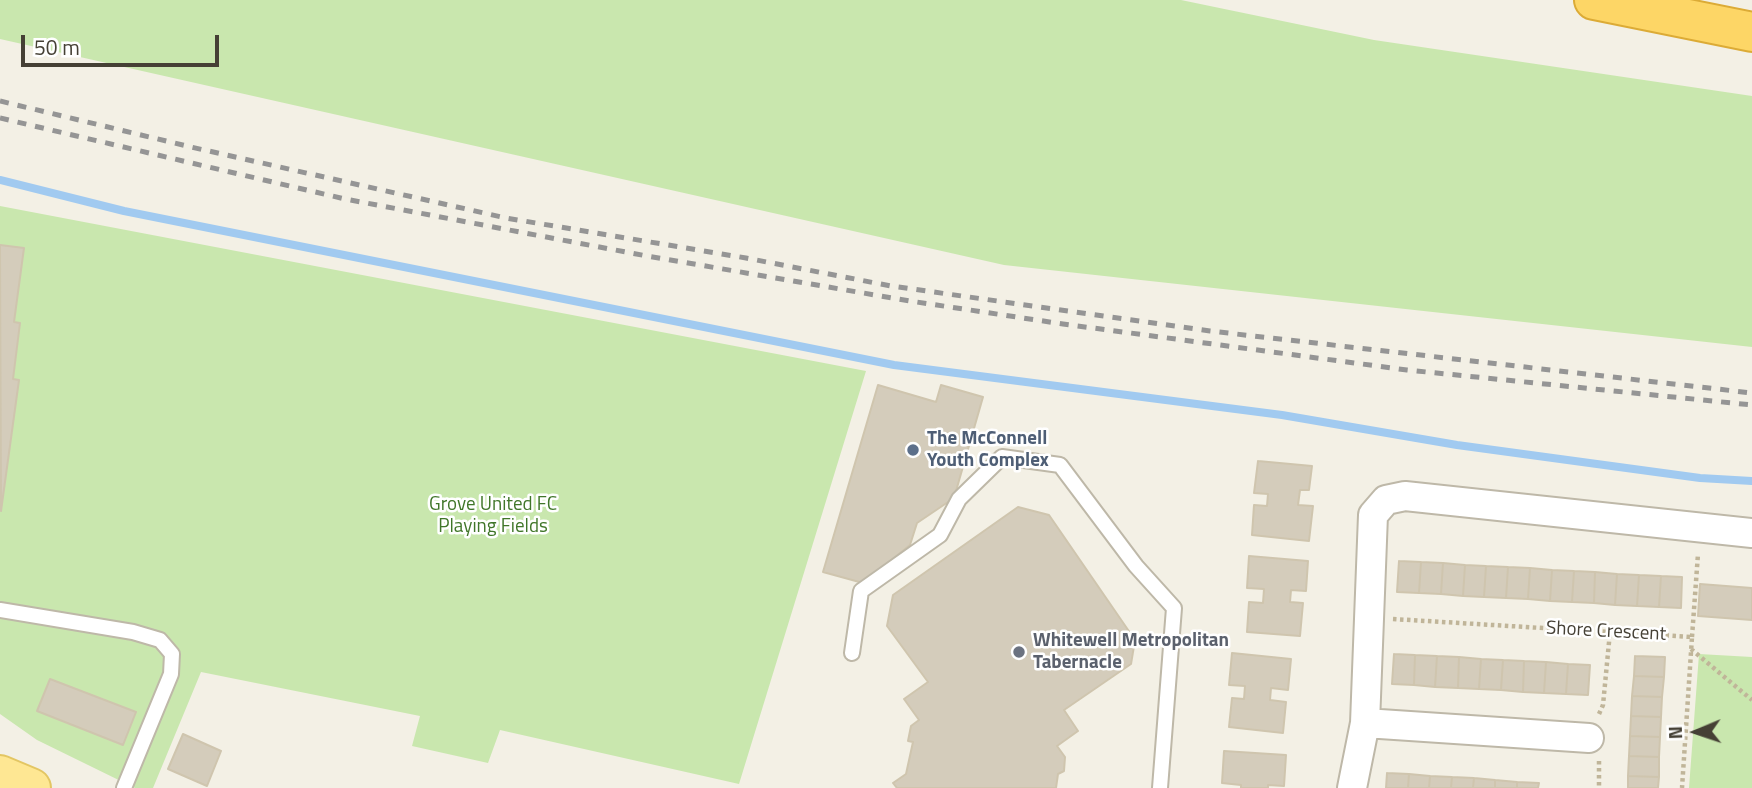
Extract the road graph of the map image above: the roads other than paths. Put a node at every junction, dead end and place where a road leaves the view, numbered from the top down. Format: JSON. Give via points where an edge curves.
{"nodes":[{"id":1,"x":1594,"y":0,"type":"edge"},
{"id":2,"x":1752,"y":32,"type":"edge"},
{"id":3,"x":1752,"y":533,"type":"edge"},
{"id":4,"x":0,"y":610,"type":"edge"},
{"id":5,"x":852,"y":653,"type":"dead end"},
{"id":6,"x":1365,"y":723,"type":"junction"},
{"id":7,"x":1590,"y":738,"type":"road end"},
{"id":8,"x":0,"y":775,"type":"edge"},
{"id":9,"x":31,"y":788,"type":"edge"},
{"id":10,"x":124,"y":788,"type":"edge"},
{"id":11,"x":1160,"y":788,"type":"edge"},
{"id":12,"x":1352,"y":788,"type":"edge"}],
"edges":[{"from":1,"to":2,"type":"highway"},
{"from":3,"to":6,"type":"street","via":[[1405,496],[1386,500],[1373,515]]},
{"from":4,"to":10,"type":"lane","via":[[133,632],[159,640],[172,654],[171,674]]},
{"from":5,"to":11,"type":"lane","via":[[861,591],[940,535],[959,499],[1002,457],[1060,466],[1174,608]]},
{"from":6,"to":7,"type":"street"},
{"from":6,"to":12,"type":"street"},
{"from":8,"to":9,"type":"main road"}]}
